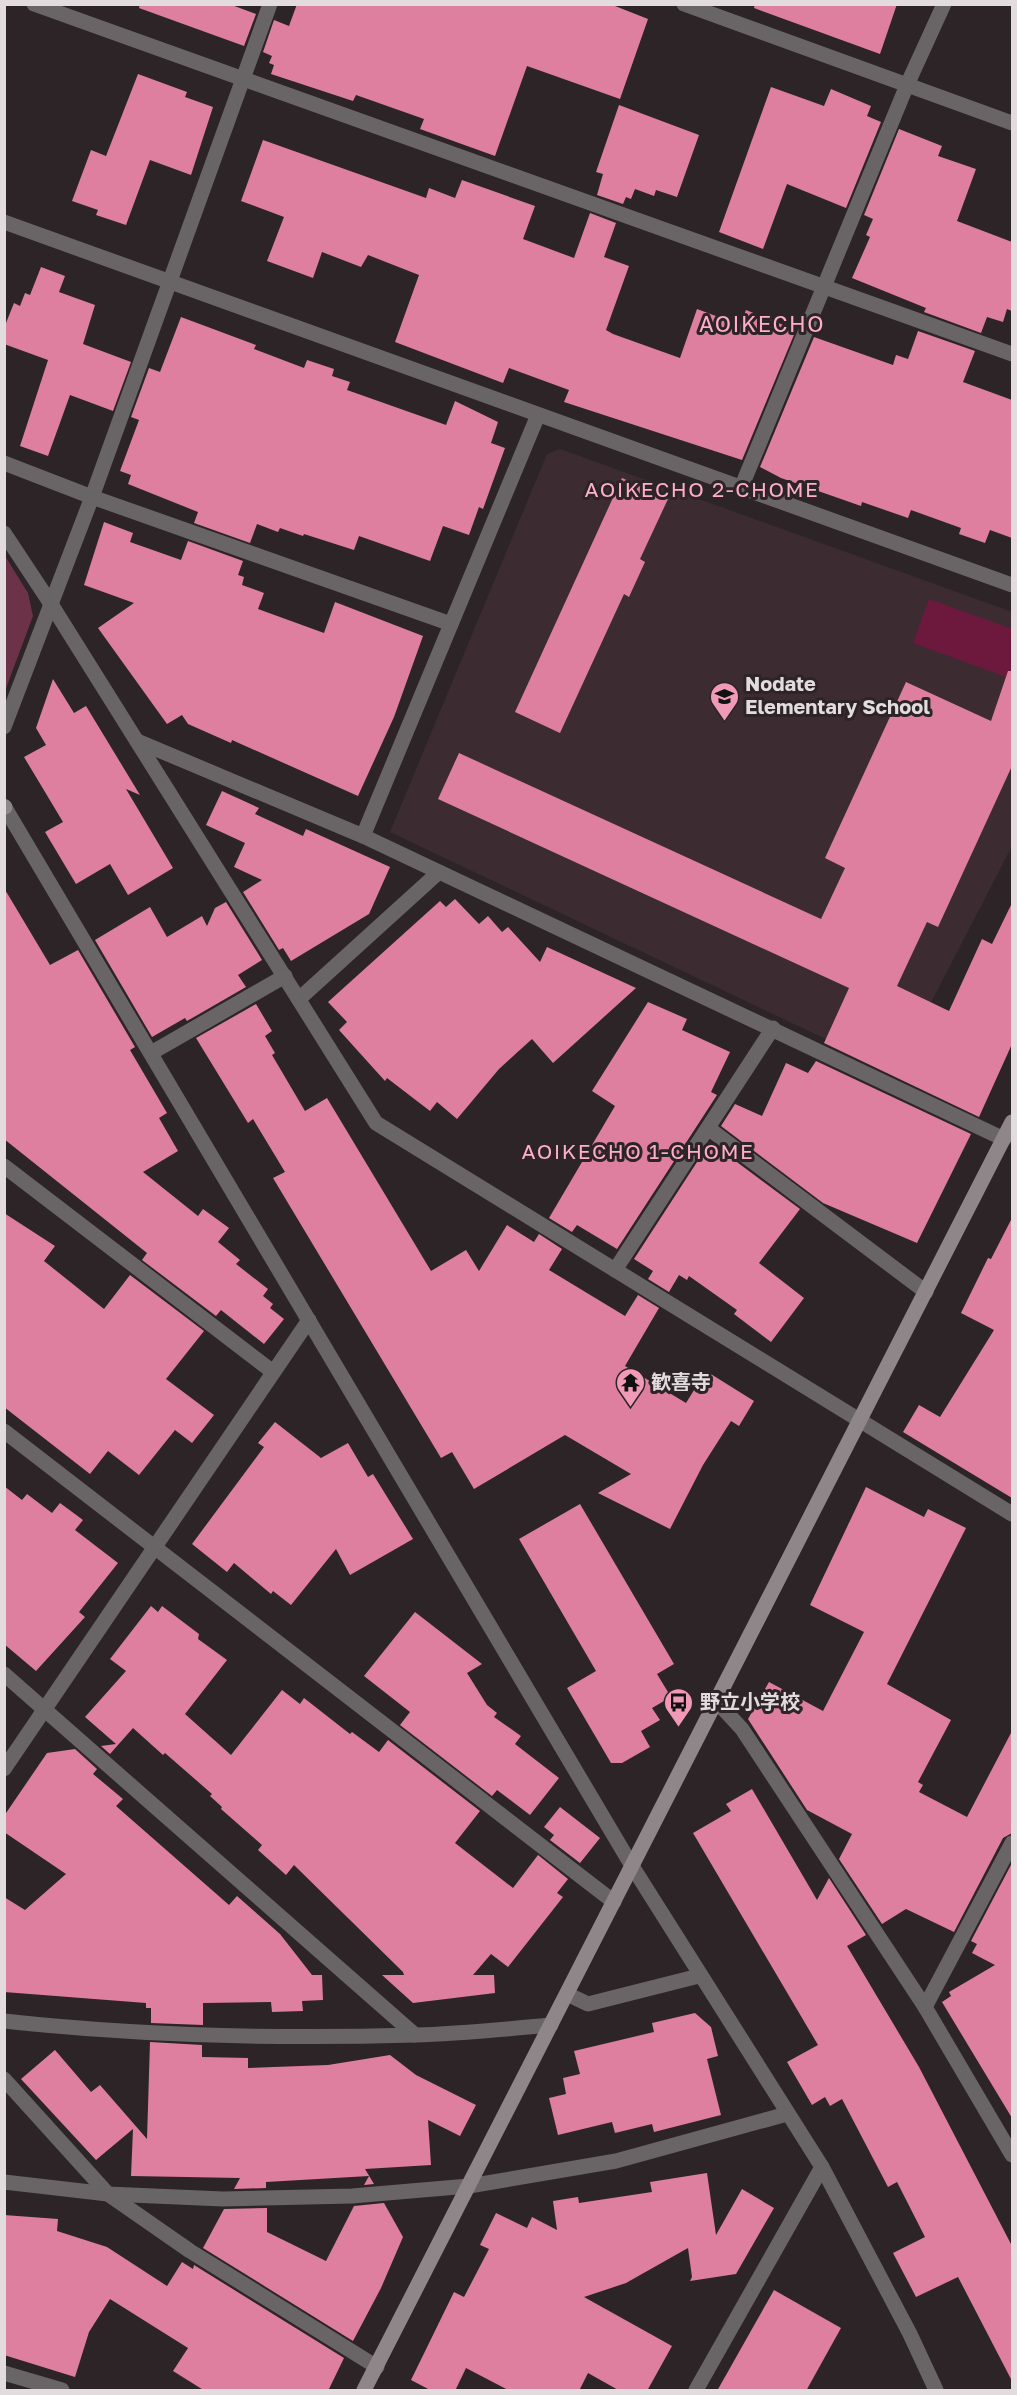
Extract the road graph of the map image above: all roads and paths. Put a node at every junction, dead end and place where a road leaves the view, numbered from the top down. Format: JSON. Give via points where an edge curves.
{"nodes":[{"id":1,"x":34,"y":4,"type":"edge"},
{"id":2,"x":270,"y":4,"type":"edge"},
{"id":3,"x":684,"y":4,"type":"edge"},
{"id":4,"x":944,"y":4,"type":"edge"},
{"id":5,"x":243,"y":78,"type":"junction"},
{"id":6,"x":907,"y":85,"type":"junction"},
{"id":7,"x":1012,"y":123,"type":"edge"},
{"id":8,"x":4,"y":222,"type":"edge"},
{"id":9,"x":169,"y":284,"type":"junction"},
{"id":10,"x":824,"y":286,"type":"junction"},
{"id":11,"x":1012,"y":354,"type":"edge"},
{"id":12,"x":538,"y":416,"type":"junction"},
{"id":13,"x":4,"y":463,"type":"edge"},
{"id":14,"x":741,"y":488,"type":"junction"},
{"id":15,"x":92,"y":497,"type":"junction"},
{"id":16,"x":4,"y":534,"type":"edge"},
{"id":17,"x":1012,"y":585,"type":"edge"},
{"id":18,"x":51,"y":604,"type":"junction"},
{"id":19,"x":451,"y":624,"type":"junction"},
{"id":20,"x":4,"y":726,"type":"edge"},
{"id":21,"x":137,"y":741,"type":"junction"},
{"id":22,"x":5,"y":807,"type":"edge"},
{"id":23,"x":363,"y":836,"type":"junction"},
{"id":24,"x":439,"y":872,"type":"junction"},
{"id":25,"x":285,"y":976,"type":"junction"},
{"id":26,"x":299,"y":999,"type":"junction"},
{"id":27,"x":773,"y":1028,"type":"junction"},
{"id":28,"x":151,"y":1053,"type":"junction"},
{"id":29,"x":1012,"y":1122,"type":"edge"},
{"id":30,"x":708,"y":1128,"type":"junction"},
{"id":31,"x":1004,"y":1139,"type":"junction"},
{"id":32,"x":4,"y":1166,"type":"edge"},
{"id":33,"x":615,"y":1270,"type":"junction"},
{"id":34,"x":926,"y":1292,"type":"junction"},
{"id":35,"x":309,"y":1320,"type":"junction"},
{"id":36,"x":273,"y":1372,"type":"junction"},
{"id":37,"x":860,"y":1420,"type":"junction"},
{"id":38,"x":4,"y":1431,"type":"edge"},
{"id":39,"x":1012,"y":1514,"type":"edge"},
{"id":40,"x":155,"y":1547,"type":"junction"},
{"id":41,"x":4,"y":1674,"type":"edge"},
{"id":42,"x":716,"y":1701,"type":"junction"},
{"id":43,"x":45,"y":1710,"type":"junction"},
{"id":44,"x":4,"y":1769,"type":"edge"},
{"id":45,"x":1012,"y":1843,"type":"edge"},
{"id":46,"x":632,"y":1866,"type":"junction"},
{"id":47,"x":614,"y":1902,"type":"junction"},
{"id":48,"x":699,"y":1976,"type":"junction"},
{"id":49,"x":567,"y":1994,"type":"junction"},
{"id":50,"x":926,"y":2007,"type":"junction"},
{"id":51,"x":4,"y":2021,"type":"edge"},
{"id":52,"x":551,"y":2025,"type":"junction"},
{"id":53,"x":415,"y":2035,"type":"junction"},
{"id":54,"x":4,"y":2079,"type":"edge"},
{"id":55,"x":787,"y":2114,"type":"junction"},
{"id":56,"x":1012,"y":2155,"type":"edge"},
{"id":57,"x":822,"y":2168,"type":"junction"},
{"id":58,"x":4,"y":2182,"type":"edge"},
{"id":59,"x":469,"y":2186,"type":"junction"},
{"id":60,"x":108,"y":2194,"type":"junction"},
{"id":61,"x":376,"y":2367,"type":"junction"},
{"id":62,"x":4,"y":2373,"type":"edge"},
{"id":63,"x":62,"y":2391,"type":"edge"},
{"id":64,"x":364,"y":2391,"type":"edge"},
{"id":65,"x":696,"y":2391,"type":"edge"},
{"id":66,"x":936,"y":2391,"type":"edge"}],
"edges":[{"from":1,"to":5,"type":"street"},
{"from":2,"to":5,"type":"street"},
{"from":3,"to":6,"type":"street"},
{"from":4,"to":6,"type":"street"},
{"from":5,"to":9,"type":"street"},
{"from":5,"to":10,"type":"street"},
{"from":6,"to":7,"type":"street"},
{"from":6,"to":10,"type":"street"},
{"from":8,"to":9,"type":"street"},
{"from":9,"to":12,"type":"street"},
{"from":9,"to":15,"type":"street"},
{"from":10,"to":11,"type":"street"},
{"from":10,"to":14,"type":"street"},
{"from":12,"to":14,"type":"street"},
{"from":12,"to":19,"type":"street"},
{"from":13,"to":15,"type":"street"},
{"from":14,"to":17,"type":"street"},
{"from":15,"to":18,"type":"street"},
{"from":15,"to":19,"type":"street"},
{"from":16,"to":18,"type":"street"},
{"from":18,"to":20,"type":"street"},
{"from":18,"to":21,"type":"street"},
{"from":19,"to":23,"type":"street"},
{"from":21,"to":23,"type":"street"},
{"from":21,"to":25,"type":"street"},
{"from":22,"to":28,"type":"street"},
{"from":23,"to":24,"type":"street"},
{"from":24,"to":26,"type":"street"},
{"from":24,"to":27,"type":"street"},
{"from":25,"to":26,"type":"street"},
{"from":25,"to":28,"type":"street"},
{"from":26,"to":33,"type":"street","via":[[376,1123]]},
{"from":27,"to":30,"type":"street"},
{"from":27,"to":31,"type":"street"},
{"from":28,"to":35,"type":"street"},
{"from":29,"to":31,"type":"street"},
{"from":30,"to":33,"type":"street"},
{"from":30,"to":34,"type":"street"},
{"from":31,"to":34,"type":"street"},
{"from":32,"to":36,"type":"street"},
{"from":33,"to":37,"type":"street"},
{"from":34,"to":37,"type":"street"},
{"from":35,"to":36,"type":"street"},
{"from":35,"to":46,"type":"street"},
{"from":36,"to":40,"type":"street"},
{"from":37,"to":39,"type":"street"},
{"from":37,"to":42,"type":"street"},
{"from":38,"to":40,"type":"street"},
{"from":40,"to":43,"type":"street"},
{"from":40,"to":47,"type":"street"},
{"from":41,"to":43,"type":"street"},
{"from":42,"to":46,"type":"street"},
{"from":42,"to":50,"type":"street","via":[[742,1729]]},
{"from":43,"to":44,"type":"street"},
{"from":43,"to":53,"type":"street"},
{"from":45,"to":50,"type":"street"},
{"from":46,"to":47,"type":"street"},
{"from":46,"to":48,"type":"street"},
{"from":47,"to":49,"type":"street"},
{"from":48,"to":49,"type":"street","via":[[588,2004]]},
{"from":48,"to":55,"type":"street"},
{"from":49,"to":52,"type":"street"},
{"from":50,"to":56,"type":"street"},
{"from":51,"to":53,"type":"street","via":[[101,2031]]},
{"from":52,"to":53,"type":"street"},
{"from":52,"to":59,"type":"street"},
{"from":54,"to":60,"type":"street"},
{"from":55,"to":57,"type":"street"},
{"from":55,"to":59,"type":"street","via":[[616,2161]]},
{"from":57,"to":65,"type":"street"},
{"from":57,"to":66,"type":"street"},
{"from":58,"to":60,"type":"street"},
{"from":59,"to":60,"type":"street","via":[[352,2196],[223,2199]]},
{"from":59,"to":61,"type":"street"},
{"from":60,"to":61,"type":"street","via":[[190,2251]]},
{"from":61,"to":64,"type":"street"},
{"from":62,"to":63,"type":"street"}]}
